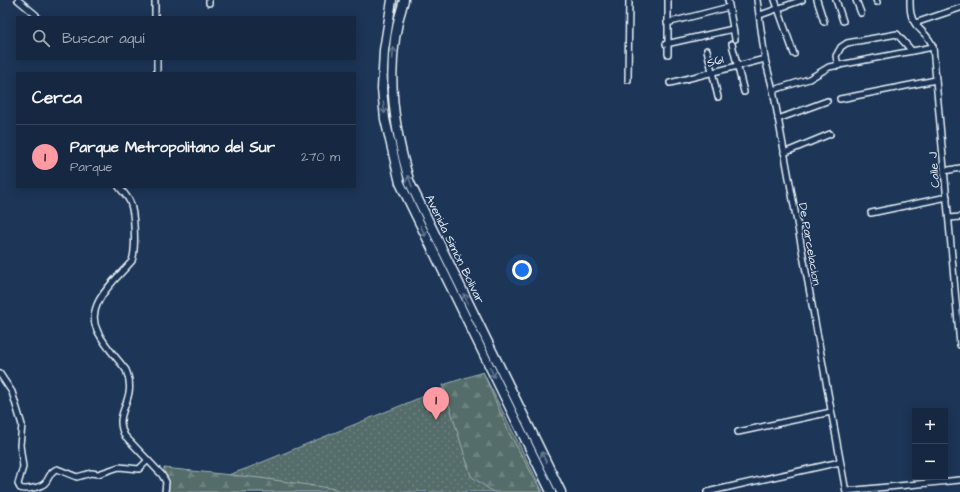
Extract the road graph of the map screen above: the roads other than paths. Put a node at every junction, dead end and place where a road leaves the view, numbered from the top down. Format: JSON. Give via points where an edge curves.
{"nodes":[{"id":1,"x":18,"y":0,"type":"edge"},
{"id":2,"x":155,"y":0,"type":"edge"},
{"id":3,"x":392,"y":0,"type":"edge"},
{"id":4,"x":404,"y":0,"type":"edge"},
{"id":5,"x":629,"y":0,"type":"edge"},
{"id":6,"x":669,"y":0,"type":"edge"},
{"id":7,"x":728,"y":0,"type":"edge"},
{"id":8,"x":757,"y":0,"type":"edge"},
{"id":9,"x":775,"y":0,"type":"edge"},
{"id":10,"x":802,"y":0,"type":"edge"},
{"id":11,"x":816,"y":0,"type":"edge"},
{"id":12,"x":836,"y":0,"type":"edge"},
{"id":13,"x":856,"y":0,"type":"edge"},
{"id":14,"x":910,"y":0,"type":"edge"},
{"id":15,"x":730,"y":7,"type":"junction"},
{"id":16,"x":779,"y":8,"type":"junction"},
{"id":17,"x":960,"y":8,"type":"edge"},
{"id":18,"x":861,"y":13,"type":"dead end"},
{"id":19,"x":36,"y":14,"type":"dead end"},
{"id":20,"x":760,"y":15,"type":"junction"},
{"id":21,"x":155,"y":16,"type":"edge"},
{"id":22,"x":843,"y":21,"type":"dead end"},
{"id":23,"x":824,"y":22,"type":"dead end"},
{"id":24,"x":668,"y":23,"type":"junction"},
{"id":25,"x":914,"y":23,"type":"junction"},
{"id":26,"x":733,"y":29,"type":"junction"},
{"id":27,"x":666,"y":44,"type":"junction"},
{"id":28,"x":933,"y":47,"type":"junction"},
{"id":29,"x":707,"y":50,"type":"dead end"},
{"id":30,"x":912,"y":51,"type":"junction"},
{"id":31,"x":668,"y":54,"type":"dead end"},
{"id":32,"x":794,"y":54,"type":"dead end"},
{"id":33,"x":766,"y":59,"type":"junction"},
{"id":34,"x":157,"y":60,"type":"edge"},
{"id":35,"x":737,"y":66,"type":"junction"},
{"id":36,"x":838,"y":66,"type":"junction"},
{"id":37,"x":157,"y":72,"type":"edge"},
{"id":38,"x":712,"y":72,"type":"junction"},
{"id":39,"x":628,"y":80,"type":"dead end"},
{"id":40,"x":936,"y":80,"type":"junction"},
{"id":41,"x":670,"y":83,"type":"dead end"},
{"id":42,"x":773,"y":90,"type":"junction"},
{"id":43,"x":744,"y":92,"type":"dead end"},
{"id":44,"x":718,"y":97,"type":"dead end"},
{"id":45,"x":840,"y":99,"type":"dead end"},
{"id":46,"x":827,"y":101,"type":"dead end"},
{"id":47,"x":778,"y":120,"type":"junction"},
{"id":48,"x":830,"y":134,"type":"dead end"},
{"id":49,"x":784,"y":152,"type":"junction"},
{"id":50,"x":960,"y":168,"type":"edge"},
{"id":51,"x":944,"y":171,"type":"junction"},
{"id":52,"x":120,"y":188,"type":"edge"},
{"id":53,"x":947,"y":197,"type":"junction"},
{"id":54,"x":871,"y":213,"type":"dead end"},
{"id":55,"x":960,"y":217,"type":"edge"},
{"id":56,"x":949,"y":218,"type":"junction"},
{"id":57,"x":483,"y":334,"type":"junction"},
{"id":58,"x":475,"y":338,"type":"junction"},
{"id":59,"x":960,"y":345,"type":"edge"},
{"id":60,"x":0,"y":374,"type":"edge"},
{"id":61,"x":831,"y":412,"type":"junction"},
{"id":62,"x":738,"y":432,"type":"dead end"},
{"id":63,"x":148,"y":460,"type":"junction"},
{"id":64,"x":840,"y":462,"type":"junction"},
{"id":65,"x":960,"y":480,"type":"edge"},
{"id":66,"x":165,"y":492,"type":"edge"},
{"id":67,"x":551,"y":492,"type":"edge"},
{"id":68,"x":561,"y":492,"type":"edge"},
{"id":69,"x":707,"y":492,"type":"edge"},
{"id":70,"x":846,"y":492,"type":"edge"}],
"edges":[{"from":1,"to":19,"type":"street"},
{"from":2,"to":21,"type":"street"},
{"from":3,"to":58,"type":"highway","name":"Avenida Simón Bolívar","one_way":true,"via":[[384,50],[382,89],[385,119],[398,177]]},
{"from":57,"to":4,"type":"highway","name":"Avenida Simón Bolívar","one_way":true,"via":[[410,183],[400,146],[394,110],[392,67],[395,34]]},
{"from":5,"to":39,"type":"street"},
{"from":6,"to":24,"type":"street"},
{"from":7,"to":15,"type":"street"},
{"from":8,"to":20,"type":"street","name":"De Parcelacion"},
{"from":9,"to":16,"type":"street"},
{"from":10,"to":16,"type":"street"},
{"from":11,"to":23,"type":"street"},
{"from":12,"to":22,"type":"street"},
{"from":13,"to":18,"type":"street"},
{"from":14,"to":25,"type":"street","via":[[910,13]]},
{"from":15,"to":24,"type":"street"},
{"from":15,"to":26,"type":"street"},
{"from":16,"to":20,"type":"street"},
{"from":16,"to":32,"type":"street"},
{"from":17,"to":25,"type":"street"},
{"from":20,"to":33,"type":"street","name":"De Parcelacion"},
{"from":24,"to":27,"type":"street"},
{"from":25,"to":28,"type":"street","name":"Calle J","via":[[929,38]]},
{"from":26,"to":27,"type":"street"},
{"from":26,"to":35,"type":"street"},
{"from":27,"to":31,"type":"street"},
{"from":28,"to":30,"type":"street"},
{"from":28,"to":40,"type":"street","name":"Calle J"},
{"from":29,"to":38,"type":"street"},
{"from":30,"to":36,"type":"street"},
{"from":30,"to":36,"type":"street","via":[[897,34],[846,43],[836,56]]},
{"from":33,"to":35,"type":"street","name":"S61"},
{"from":33,"to":42,"type":"street","name":"De Parcelacion"},
{"from":34,"to":37,"type":"street"},
{"from":35,"to":38,"type":"street","name":"S61"},
{"from":35,"to":43,"type":"street"},
{"from":36,"to":42,"type":"street","via":[[824,68],[809,78]]},
{"from":38,"to":41,"type":"street","name":"S61"},
{"from":38,"to":44,"type":"street"},
{"from":40,"to":45,"type":"street"},
{"from":40,"to":51,"type":"street","name":"Calle J"},
{"from":42,"to":47,"type":"street","name":"De Parcelacion"},
{"from":46,"to":47,"type":"street"},
{"from":47,"to":49,"type":"street","name":"De Parcelacion"},
{"from":48,"to":49,"type":"street"},
{"from":49,"to":61,"type":"street","name":"De Parcelacion"},
{"from":50,"to":51,"type":"street"},
{"from":51,"to":53,"type":"street","name":"Calle J"},
{"from":52,"to":63,"type":"street","via":[[130,202],[134,256],[99,301],[93,315],[97,332],[129,377],[130,392],[120,423],[121,430]]},
{"from":53,"to":54,"type":"street"},
{"from":53,"to":56,"type":"street","name":"Calle J"},
{"from":55,"to":56,"type":"street"},
{"from":56,"to":59,"type":"street","name":"Calle J"},
{"from":57,"to":58,"type":"highway"},
{"from":68,"to":57,"type":"highway","name":"Avenida Simón Bolívar","one_way":true},
{"from":58,"to":67,"type":"highway","name":"Avenida Simón Bolívar","one_way":true},
{"from":60,"to":63,"type":"street","via":[[12,392],[22,425],[20,445],[23,467],[18,484],[20,488],[25,490],[41,487],[51,472],[57,469],[77,476],[98,474],[119,467],[140,469]]},
{"from":61,"to":62,"type":"street"},
{"from":61,"to":64,"type":"street","name":"De Parcelacion"},
{"from":63,"to":66,"type":"street","via":[[164,478]]},
{"from":64,"to":69,"type":"street"},
{"from":64,"to":70,"type":"street","name":"De Parcelacion"},
{"from":65,"to":70,"type":"street"}]}
